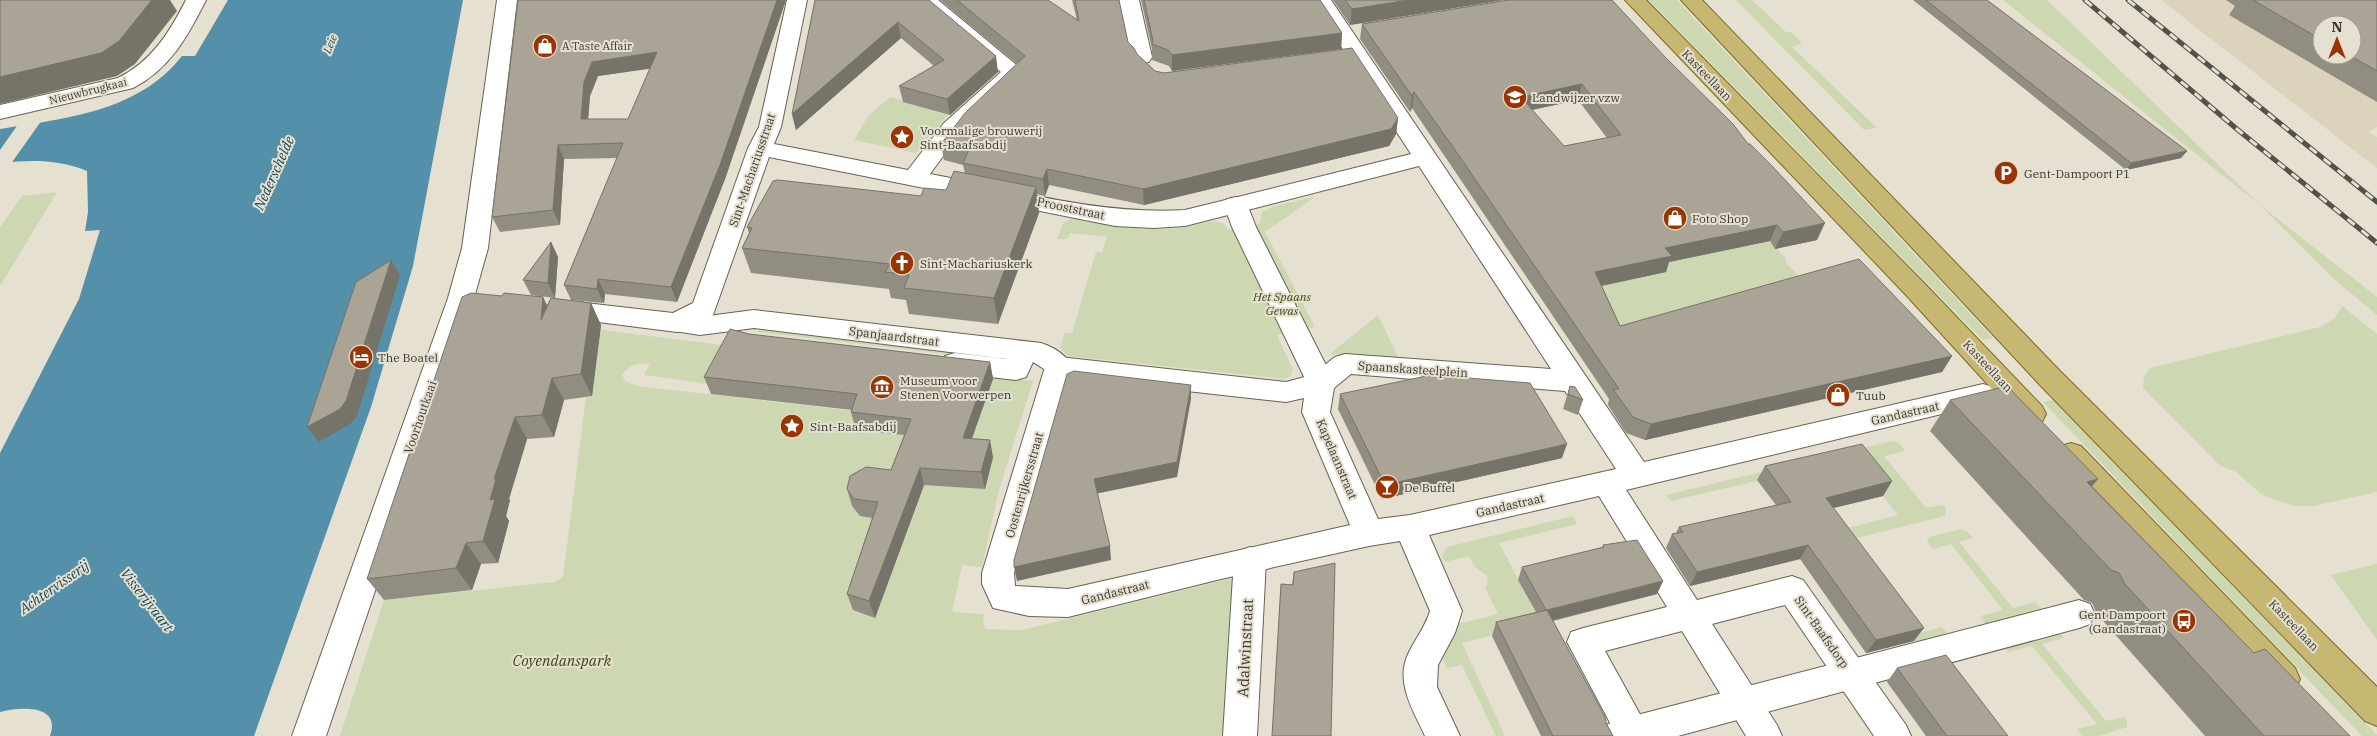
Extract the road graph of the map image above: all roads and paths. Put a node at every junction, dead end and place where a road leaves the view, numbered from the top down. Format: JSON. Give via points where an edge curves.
{"nodes":[{"id":1,"x":196,"y":0,"type":"edge"},
{"id":2,"x":507,"y":0,"type":"edge"},
{"id":3,"x":797,"y":0,"type":"edge"},
{"id":4,"x":925,"y":0,"type":"edge"},
{"id":5,"x":1129,"y":0,"type":"edge"},
{"id":6,"x":1321,"y":0,"type":"edge"},
{"id":7,"x":1635,"y":0,"type":"edge"},
{"id":8,"x":1692,"y":0,"type":"edge"},
{"id":9,"x":1147,"y":64,"type":"edge"},
{"id":10,"x":0,"y":112,"type":"edge"},
{"id":11,"x":760,"y":148,"type":"junction"},
{"id":12,"x":1421,"y":150,"type":"junction"},
{"id":13,"x":915,"y":177,"type":"junction"},
{"id":14,"x":1236,"y":205,"type":"junction"},
{"id":15,"x":540,"y":307,"type":"edge"},
{"id":16,"x":688,"y":324,"type":"junction"},
{"id":17,"x":1021,"y":356,"type":"junction"},
{"id":18,"x":1059,"y":368,"type":"junction"},
{"id":19,"x":1574,"y":381,"type":"junction"},
{"id":20,"x":1321,"y":383,"type":"junction"},
{"id":21,"x":2008,"y":388,"type":"junction"},
{"id":22,"x":1621,"y":479,"type":"junction"},
{"id":23,"x":1410,"y":527,"type":"junction"},
{"id":24,"x":1368,"y":533,"type":"junction"},
{"id":25,"x":1250,"y":560,"type":"junction"},
{"id":26,"x":1010,"y":599,"type":"joint"},
{"id":27,"x":2079,"y":614,"type":"dead end"},
{"id":28,"x":1689,"y":615,"type":"junction"},
{"id":29,"x":1851,"y":674,"type":"junction"},
{"id":30,"x":2303,"y":700,"type":"edge"},
{"id":31,"x":1744,"y":702,"type":"junction"},
{"id":32,"x":2377,"y":710,"type":"edge"},
{"id":33,"x":1628,"y":735,"type":"edge"},
{"id":34,"x":309,"y":736,"type":"edge"},
{"id":35,"x":1240,"y":736,"type":"edge"},
{"id":36,"x":1443,"y":736,"type":"edge"},
{"id":37,"x":1765,"y":736,"type":"edge"},
{"id":38,"x":1894,"y":736,"type":"edge"}],
"edges":[{"from":1,"to":10,"type":"street","name":"Nieuwbrugkaai","via":[[171,47],[140,77]]},
{"from":2,"to":34,"type":"street","name":"Voorhoutkaai","via":[[471,299]]},
{"from":3,"to":11,"type":"street","name":"Sint-Machariusstraat","via":[[770,127]]},
{"from":4,"to":13,"type":"street","via":[[1014,72],[952,128]]},
{"from":5,"to":9,"type":"street"},
{"from":6,"to":12,"type":"street","via":[[1354,33],[1348,56]]},
{"from":7,"to":21,"type":"main road","name":"Kasteellaan"},
{"from":8,"to":32,"type":"main road","name":"Kasteellaan","via":[[2050,378]]},
{"from":11,"to":13,"type":"street","name":"Prooststraat"},
{"from":11,"to":16,"type":"street","name":"Sint-Machariusstraat","via":[[704,308]]},
{"from":12,"to":14,"type":"street"},
{"from":12,"to":19,"type":"street"},
{"from":13,"to":14,"type":"street","name":"Prooststraat","via":[[1115,218],[1185,218]]},
{"from":14,"to":20,"type":"street"},
{"from":15,"to":16,"type":"street","name":"Spanjaardstraat"},
{"from":16,"to":17,"type":"street","name":"Spanjaardstraat","via":[[754,319]]},
{"from":16,"to":17,"type":"street","via":[[750,340],[1016,370]]},
{"from":17,"to":18,"type":"street","name":"Spanjaardstraat","via":[[1041,353]]},
{"from":18,"to":20,"type":"street","via":[[1286,392]]},
{"from":18,"to":26,"type":"street","name":"Oostenrijkersstraat","via":[[998,573],[998,584],[1004,598]]},
{"from":19,"to":20,"type":"street","name":"Spaanskasteelplein","via":[[1345,364]]},
{"from":19,"to":22,"type":"street","via":[[1618,451]]},
{"from":20,"to":24,"type":"street","name":"Kapelaanstraat","via":[[1316,412]]},
{"from":21,"to":22,"type":"street","name":"Gandastraat"},
{"from":21,"to":30,"type":"main road","name":"Kasteellaan"},
{"from":22,"to":23,"type":"street","name":"Gandastraat"},
{"from":22,"to":28,"type":"street"},
{"from":23,"to":24,"type":"street","name":"Gandastraat"},
{"from":23,"to":36,"type":"street","via":[[1446,611],[1439,633],[1421,662],[1420,688]]},
{"from":24,"to":25,"type":"street","name":"Gandastraat"},
{"from":25,"to":26,"type":"street","name":"Gandastraat","via":[[1068,603]]},
{"from":25,"to":35,"type":"street","name":"Adalwinstraat"},
{"from":27,"to":29,"type":"street"},
{"from":28,"to":29,"type":"street","name":"Sint-Baafsdorp","via":[[1792,590]]},
{"from":28,"to":31,"type":"street"},
{"from":28,"to":33,"type":"street","name":"Sint-Baafsdorp","via":[[1583,642]]},
{"from":29,"to":31,"type":"street"},
{"from":29,"to":38,"type":"street","name":"Sint-Baafsdorp"},
{"from":31,"to":33,"type":"street"},
{"from":31,"to":37,"type":"street"}]}
